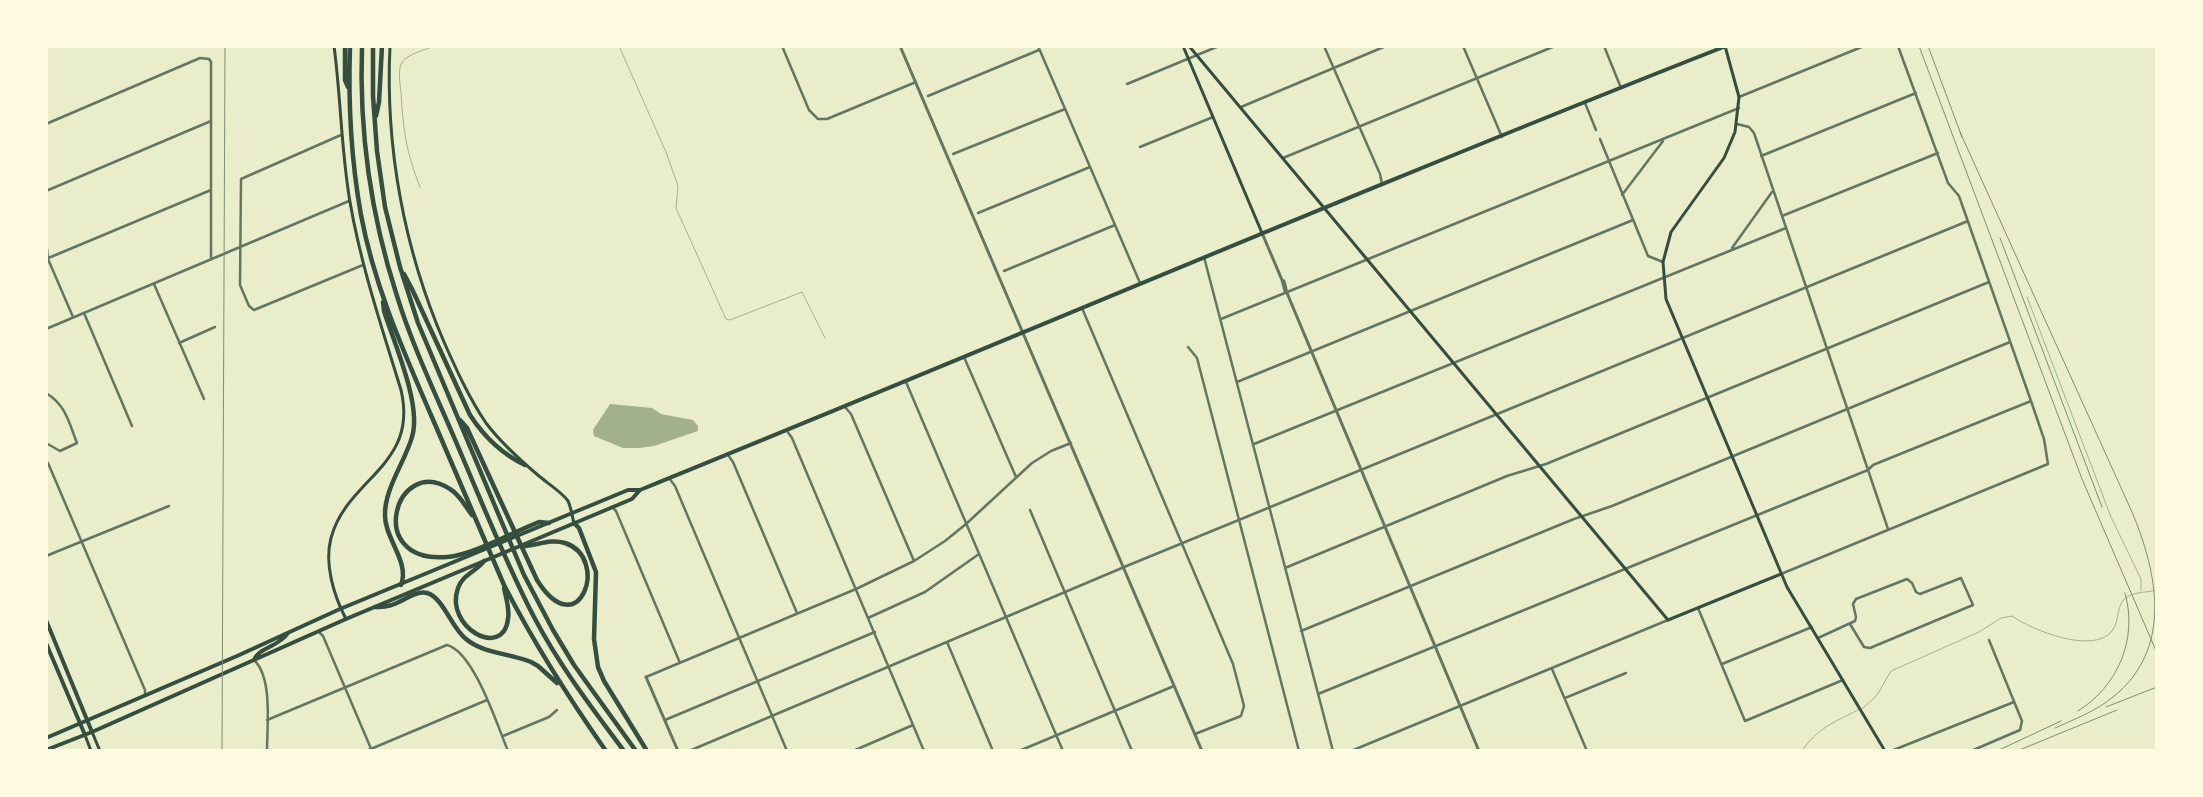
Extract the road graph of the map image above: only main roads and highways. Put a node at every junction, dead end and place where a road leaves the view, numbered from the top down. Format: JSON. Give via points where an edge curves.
{"nodes":[{"id":1,"x":334,"y":46,"type":"edge"},
{"id":2,"x":345,"y":46,"type":"edge"},
{"id":3,"x":350,"y":46,"type":"edge"},
{"id":4,"x":362,"y":46,"type":"edge"},
{"id":5,"x":373,"y":46,"type":"edge"},
{"id":6,"x":382,"y":46,"type":"edge"},
{"id":7,"x":390,"y":46,"type":"edge"},
{"id":8,"x":1183,"y":46,"type":"edge"},
{"id":9,"x":1189,"y":46,"type":"edge"},
{"id":10,"x":1725,"y":46,"type":"edge"},
{"id":11,"x":349,"y":90,"type":"junction"},
{"id":12,"x":374,"y":122,"type":"junction"},
{"id":13,"x":1324,"y":208,"type":"junction"},
{"id":14,"x":1262,"y":233,"type":"junction"},
{"id":15,"x":400,"y":267,"type":"junction"},
{"id":16,"x":383,"y":295,"type":"junction"},
{"id":17,"x":456,"y":414,"type":"junction"},
{"id":18,"x":525,"y":465,"type":"junction"},
{"id":19,"x":640,"y":490,"type":"junction"},
{"id":20,"x":570,"y":514,"type":"junction"},
{"id":21,"x":475,"y":518,"type":"junction"},
{"id":22,"x":549,"y":523,"type":"joint"},
{"id":23,"x":574,"y":523,"type":"junction"},
{"id":24,"x":537,"y":541,"type":"junction"},
{"id":25,"x":520,"y":546,"type":"joint"},
{"id":26,"x":468,"y":554,"type":"junction"},
{"id":27,"x":484,"y":561,"type":"joint"},
{"id":28,"x":473,"y":568,"type":"junction"},
{"id":29,"x":1781,"y":574,"type":"junction"},
{"id":30,"x":401,"y":585,"type":"junction"},
{"id":31,"x":504,"y":585,"type":"junction"},
{"id":32,"x":375,"y":607,"type":"junction"},
{"id":33,"x":340,"y":609,"type":"junction"},
{"id":34,"x":346,"y":619,"type":"junction"},
{"id":35,"x":46,"y":620,"type":"edge"},
{"id":36,"x":289,"y":631,"type":"junction"},
{"id":37,"x":46,"y":643,"type":"edge"},
{"id":38,"x":254,"y":660,"type":"junction"},
{"id":39,"x":561,"y":686,"type":"junction"},
{"id":40,"x":87,"y":720,"type":"junction"},
{"id":41,"x":80,"y":723,"type":"junction"},
{"id":42,"x":92,"y":732,"type":"junction"},
{"id":43,"x":85,"y":735,"type":"junction"},
{"id":44,"x":46,"y":738,"type":"edge"},
{"id":45,"x":46,"y":750,"type":"edge"},
{"id":46,"x":91,"y":751,"type":"edge"},
{"id":47,"x":100,"y":751,"type":"edge"},
{"id":48,"x":606,"y":751,"type":"edge"},
{"id":49,"x":624,"y":751,"type":"edge"},
{"id":50,"x":636,"y":751,"type":"edge"},
{"id":51,"x":647,"y":751,"type":"edge"},
{"id":52,"x":1885,"y":751,"type":"edge"}],
"edges":[{"from":1,"to":33,"type":"main road","via":[[349,201],[363,265],[401,390],[404,420],[393,452],[346,509],[332,535],[330,568]]},
{"from":2,"to":11,"type":"highway","via":[[345,80]]},
{"from":3,"to":11,"type":"highway"},
{"from":4,"to":49,"type":"highway","via":[[362,108],[370,185],[383,246],[406,324],[531,611],[579,690]]},
{"from":5,"to":12,"type":"highway"},
{"from":6,"to":12,"type":"highway","via":[[379,102]]},
{"from":7,"to":18,"type":"main road","via":[[390,113],[396,170],[407,232],[423,289],[450,355],[481,414],[497,437]]},
{"from":8,"to":14,"type":"main road"},
{"from":9,"to":13,"type":"main road"},
{"from":10,"to":13,"type":"main road"},
{"from":10,"to":29,"type":"main road","via":[[1740,97],[1737,124],[1725,155],[1671,232],[1663,262],[1663,278],[1666,299]]},
{"from":11,"to":16,"type":"highway","via":[[354,173]]},
{"from":12,"to":15,"type":"highway","via":[[385,207]]},
{"from":13,"to":14,"type":"main road"},
{"from":13,"to":29,"type":"main road","via":[[1668,620]]},
{"from":14,"to":19,"type":"main road"},
{"from":15,"to":17,"type":"highway","via":[[418,323]]},
{"from":15,"to":18,"type":"highway","via":[[470,415],[492,442]]},
{"from":16,"to":21,"type":"highway","via":[[407,360]]},
{"from":16,"to":30,"type":"highway","via":[[384,311],[415,416],[410,443],[385,509],[388,532],[404,573]]},
{"from":17,"to":24,"type":"highway","via":[[467,428],[536,580],[557,602],[576,602],[587,584],[587,568],[579,553],[566,543]]},
{"from":17,"to":50,"type":"highway","via":[[541,608],[583,679]]},
{"from":18,"to":20,"type":"main road","via":[[568,501]]},
{"from":19,"to":20,"type":"main road","via":[[628,490]]},
{"from":19,"to":23,"type":"main road","via":[[632,498]]},
{"from":20,"to":22,"type":"main road"},
{"from":20,"to":23,"type":"main road"},
{"from":21,"to":26,"type":"highway","via":[[452,490],[436,483],[425,483],[410,490],[401,499],[395,513],[398,535],[418,552],[433,557]]},
{"from":21,"to":31,"type":"highway"},
{"from":22,"to":26,"type":"highway","via":[[539,522]]},
{"from":23,"to":24,"type":"main road"},
{"from":23,"to":51,"type":"highway","via":[[596,572],[594,639],[598,667]]},
{"from":24,"to":25,"type":"highway","via":[[529,547]]},
{"from":25,"to":27,"type":"main road"},
{"from":26,"to":30,"type":"main road"},
{"from":27,"to":28,"type":"highway"},
{"from":28,"to":31,"type":"highway","via":[[462,581],[456,597],[460,619],[475,634],[493,638],[506,628],[508,617]]},
{"from":28,"to":32,"type":"main road"},
{"from":29,"to":52,"type":"main road"},
{"from":30,"to":33,"type":"main road"},
{"from":31,"to":39,"type":"highway"},
{"from":32,"to":34,"type":"main road"},
{"from":32,"to":39,"type":"highway","via":[[388,606],[422,593],[429,594],[438,601],[459,633],[470,642],[534,664]]},
{"from":33,"to":34,"type":"main road"},
{"from":33,"to":36,"type":"main road"},
{"from":34,"to":38,"type":"main road"},
{"from":35,"to":40,"type":"main road"},
{"from":36,"to":38,"type":"main road","via":[[284,639],[258,653]]},
{"from":36,"to":40,"type":"main road"},
{"from":37,"to":41,"type":"main road"},
{"from":38,"to":42,"type":"main road"},
{"from":39,"to":48,"type":"highway"},
{"from":40,"to":41,"type":"main road"},
{"from":40,"to":42,"type":"main road"},
{"from":41,"to":43,"type":"main road"},
{"from":41,"to":44,"type":"main road"},
{"from":42,"to":43,"type":"main road"},
{"from":42,"to":47,"type":"main road"},
{"from":43,"to":45,"type":"main road"},
{"from":43,"to":46,"type":"main road"}]}
